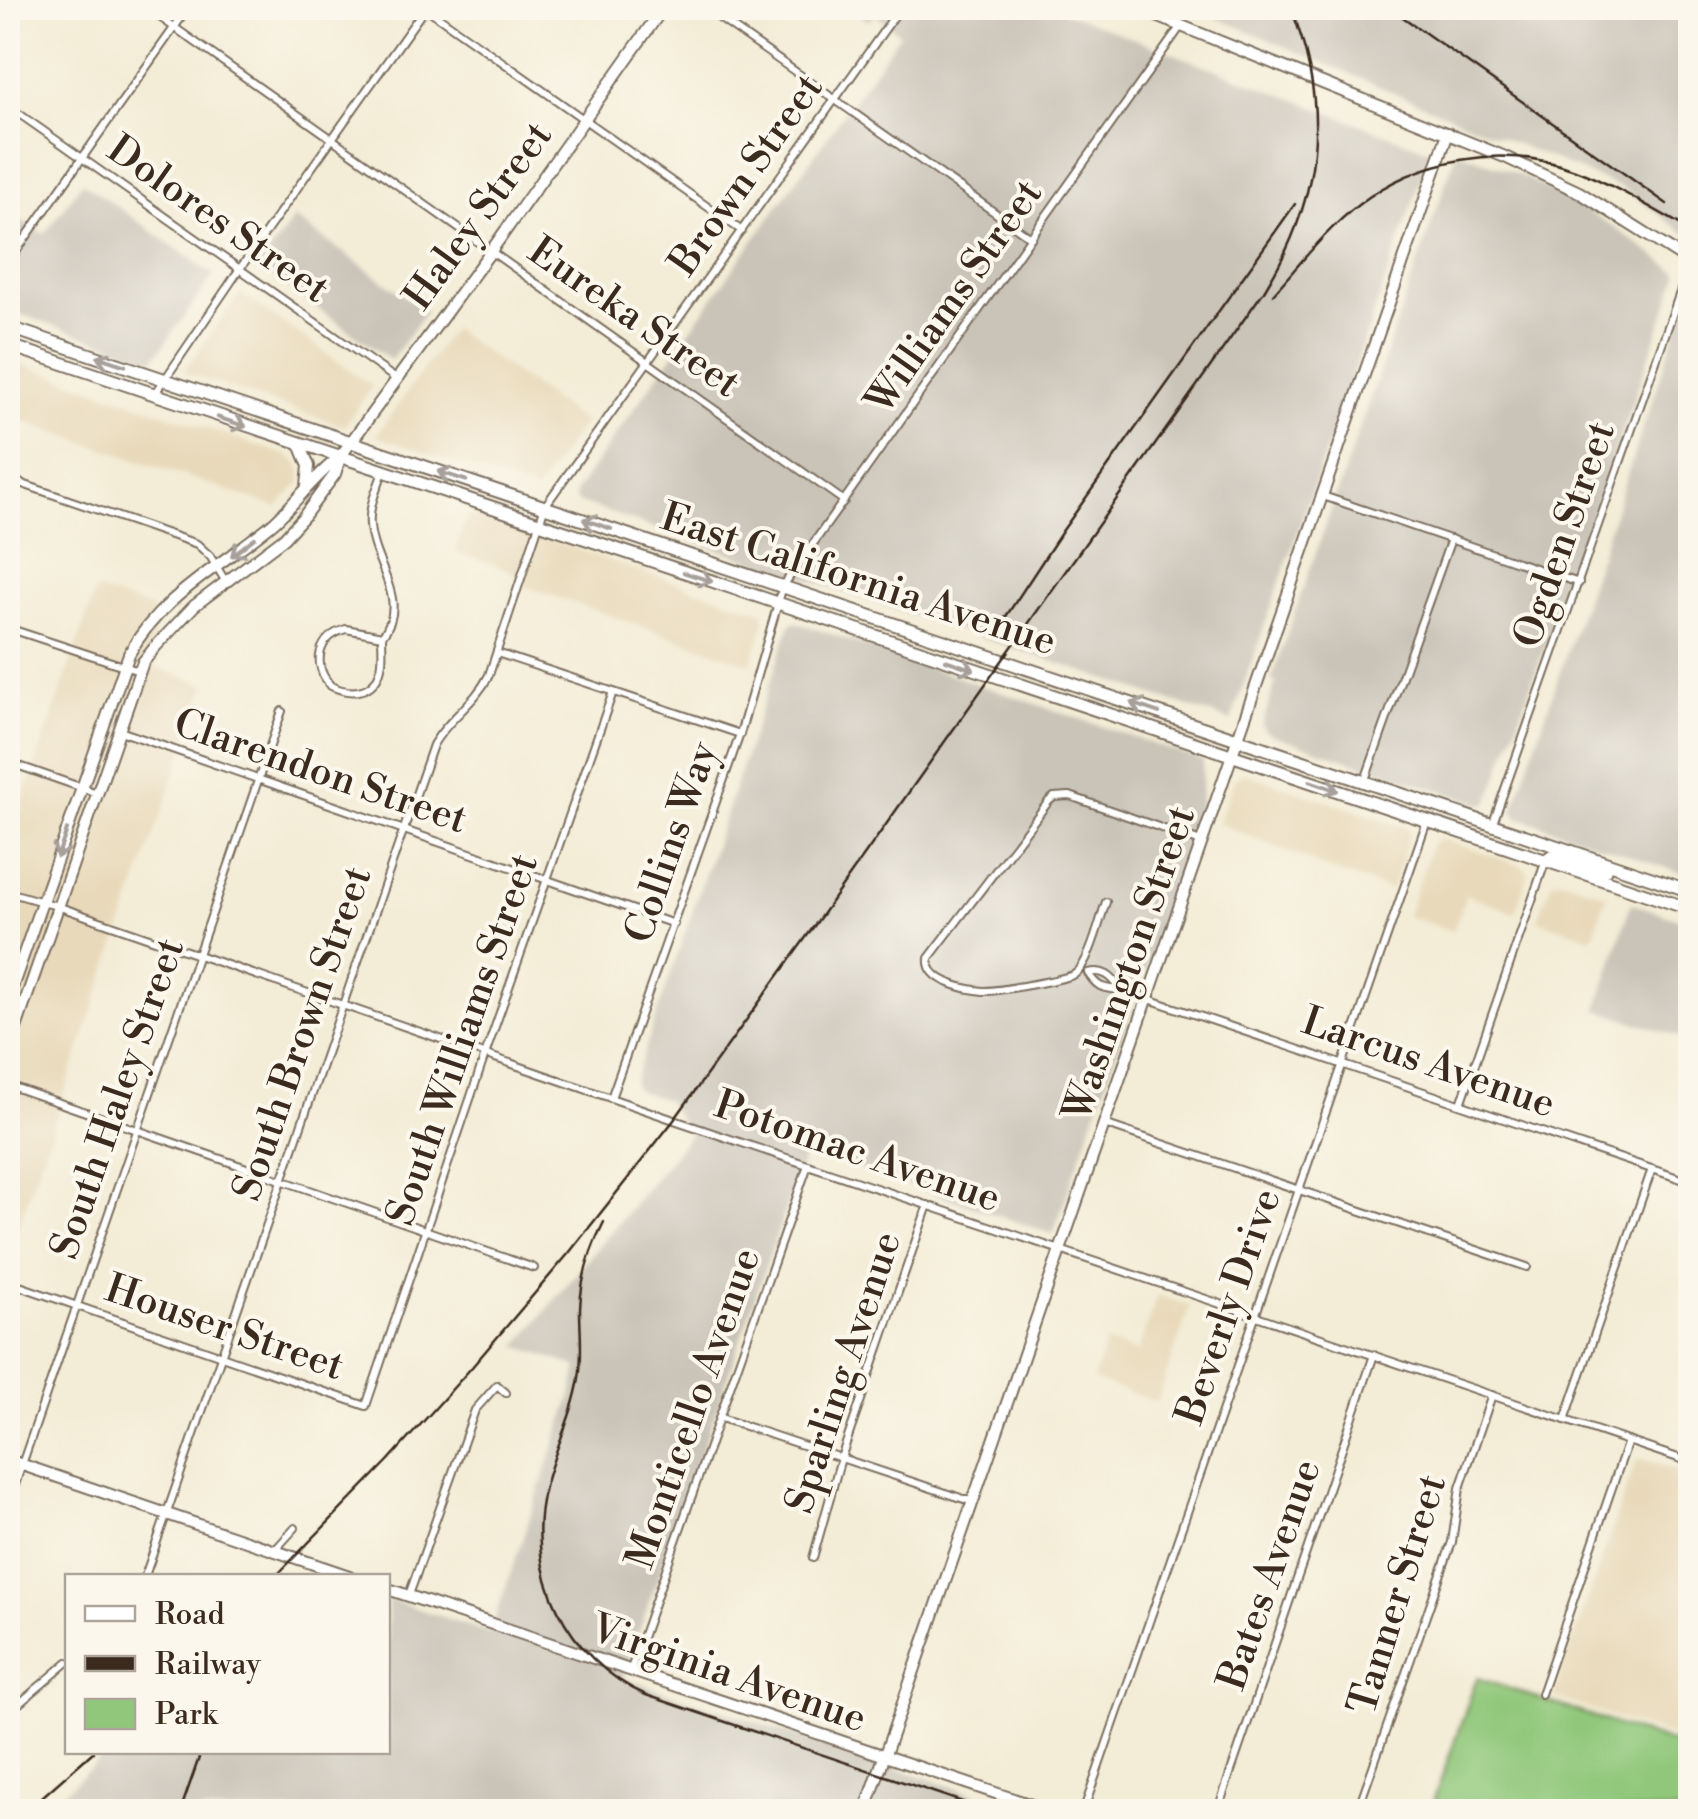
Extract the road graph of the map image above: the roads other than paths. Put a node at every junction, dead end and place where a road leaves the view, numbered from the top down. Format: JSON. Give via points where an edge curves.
{"nodes":[{"id":1,"x":147,"y":8,"type":"edge"},
{"id":2,"x":188,"y":8,"type":"edge"},
{"id":3,"x":426,"y":8,"type":"edge"},
{"id":4,"x":662,"y":8,"type":"edge"},
{"id":5,"x":705,"y":8,"type":"edge"},
{"id":6,"x":900,"y":8,"type":"edge"},
{"id":7,"x":1137,"y":8,"type":"edge"},
{"id":8,"x":1182,"y":25,"type":"junction"},
{"id":9,"x":174,"y":27,"type":"junction"},
{"id":10,"x":835,"y":99,"type":"junction"},
{"id":11,"x":8,"y":106,"type":"edge"},
{"id":12,"x":584,"y":119,"type":"junction"},
{"id":13,"x":1448,"y":133,"type":"junction"},
{"id":14,"x":332,"y":139,"type":"junction"},
{"id":15,"x":82,"y":158,"type":"junction"},
{"id":16,"x":742,"y":231,"type":"junction"},
{"id":17,"x":1031,"y":238,"type":"junction"},
{"id":18,"x":490,"y":250,"type":"junction"},
{"id":19,"x":8,"y":263,"type":"edge"},
{"id":20,"x":1690,"y":263,"type":"edge"},
{"id":21,"x":239,"y":270,"type":"junction"},
{"id":22,"x":8,"y":326,"type":"edge"},
{"id":23,"x":8,"y":346,"type":"edge"},
{"id":24,"x":648,"y":362,"type":"junction"},
{"id":25,"x":164,"y":379,"type":"junction"},
{"id":26,"x":396,"y":379,"type":"junction"},
{"id":27,"x":154,"y":395,"type":"junction"},
{"id":28,"x":351,"y":442,"type":"junction"},
{"id":29,"x":300,"y":444,"type":"junction"},
{"id":30,"x":340,"y":458,"type":"junction"},
{"id":31,"x":383,"y":472,"type":"junction"},
{"id":32,"x":8,"y":479,"type":"edge"},
{"id":33,"x":306,"y":488,"type":"junction"},
{"id":34,"x":1322,"y":496,"type":"junction"},
{"id":35,"x":844,"y":501,"type":"junction"},
{"id":36,"x":545,"y":506,"type":"junction"},
{"id":37,"x":539,"y":524,"type":"junction"},
{"id":38,"x":1450,"y":539,"type":"junction"},
{"id":39,"x":217,"y":567,"type":"junction"},
{"id":40,"x":226,"y":582,"type":"junction"},
{"id":41,"x":1579,"y":582,"type":"junction"},
{"id":42,"x":783,"y":586,"type":"junction"},
{"id":43,"x":778,"y":603,"type":"junction"},
{"id":44,"x":8,"y":628,"type":"edge"},
{"id":45,"x":382,"y":636,"type":"junction"},
{"id":46,"x":496,"y":653,"type":"junction"},
{"id":47,"x":124,"y":667,"type":"junction"},
{"id":48,"x":139,"y":671,"type":"junction"},
{"id":49,"x":613,"y":692,"type":"junction"},
{"id":50,"x":282,"y":711,"type":"dead end"},
{"id":51,"x":119,"y":731,"type":"junction"},
{"id":52,"x":740,"y":734,"type":"junction"},
{"id":53,"x":1237,"y":738,"type":"junction"},
{"id":54,"x":1232,"y":755,"type":"junction"},
{"id":55,"x":8,"y":762,"type":"edge"},
{"id":56,"x":258,"y":780,"type":"junction"},
{"id":57,"x":1364,"y":781,"type":"junction"},
{"id":58,"x":82,"y":788,"type":"junction"},
{"id":59,"x":96,"y":793,"type":"junction"},
{"id":60,"x":1427,"y":820,"type":"junction"},
{"id":61,"x":1493,"y":824,"type":"junction"},
{"id":62,"x":403,"y":830,"type":"junction"},
{"id":63,"x":1202,"y":842,"type":"junction"},
{"id":64,"x":1546,"y":860,"type":"junction"},
{"id":65,"x":1624,"y":869,"type":"junction"},
{"id":66,"x":548,"y":880,"type":"junction"},
{"id":67,"x":1614,"y":883,"type":"junction"},
{"id":68,"x":1690,"y":891,"type":"edge"},
{"id":69,"x":8,"y":892,"type":"edge"},
{"id":70,"x":42,"y":902,"type":"junction"},
{"id":71,"x":1106,"y":902,"type":"dead end"},
{"id":72,"x":58,"y":906,"type":"junction"},
{"id":73,"x":1690,"y":909,"type":"edge"},
{"id":74,"x":674,"y":924,"type":"junction"},
{"id":75,"x":198,"y":955,"type":"junction"},
{"id":76,"x":1084,"y":971,"type":"junction"},
{"id":77,"x":1120,"y":989,"type":"junction"},
{"id":78,"x":1148,"y":998,"type":"junction"},
{"id":79,"x":8,"y":999,"type":"edge"},
{"id":80,"x":342,"y":1006,"type":"junction"},
{"id":81,"x":8,"y":1051,"type":"edge"},
{"id":82,"x":485,"y":1055,"type":"junction"},
{"id":83,"x":1342,"y":1064,"type":"junction"},
{"id":84,"x":8,"y":1085,"type":"edge"},
{"id":85,"x":611,"y":1098,"type":"junction"},
{"id":86,"x":1461,"y":1104,"type":"junction"},
{"id":87,"x":1104,"y":1124,"type":"junction"},
{"id":88,"x":137,"y":1130,"type":"junction"},
{"id":89,"x":808,"y":1165,"type":"junction"},
{"id":90,"x":1652,"y":1169,"type":"junction"},
{"id":91,"x":282,"y":1181,"type":"junction"},
{"id":92,"x":1690,"y":1182,"type":"edge"},
{"id":93,"x":1299,"y":1190,"type":"junction"},
{"id":94,"x":928,"y":1206,"type":"junction"},
{"id":95,"x":426,"y":1231,"type":"junction"},
{"id":96,"x":1061,"y":1250,"type":"junction"},
{"id":97,"x":1527,"y":1267,"type":"dead end"},
{"id":98,"x":534,"y":1268,"type":"dead end"},
{"id":99,"x":8,"y":1282,"type":"edge"},
{"id":100,"x":76,"y":1306,"type":"junction"},
{"id":101,"x":1256,"y":1316,"type":"junction"},
{"id":102,"x":1374,"y":1355,"type":"junction"},
{"id":103,"x":221,"y":1356,"type":"junction"},
{"id":104,"x":506,"y":1393,"type":"dead end"},
{"id":105,"x":1492,"y":1395,"type":"junction"},
{"id":106,"x":366,"y":1406,"type":"joint"},
{"id":107,"x":721,"y":1418,"type":"junction"},
{"id":108,"x":1565,"y":1420,"type":"junction"},
{"id":109,"x":1628,"y":1441,"type":"junction"},
{"id":110,"x":841,"y":1458,"type":"junction"},
{"id":111,"x":8,"y":1460,"type":"edge"},
{"id":112,"x":1690,"y":1462,"type":"edge"},
{"id":113,"x":22,"y":1465,"type":"junction"},
{"id":114,"x":974,"y":1502,"type":"junction"},
{"id":115,"x":8,"y":1505,"type":"edge"},
{"id":116,"x":167,"y":1514,"type":"junction"},
{"id":117,"x":295,"y":1528,"type":"dead end"},
{"id":118,"x":274,"y":1552,"type":"junction"},
{"id":119,"x":813,"y":1558,"type":"dead end"},
{"id":120,"x":146,"y":1574,"type":"edge"},
{"id":121,"x":343,"y":1574,"type":"edge"},
{"id":122,"x":390,"y":1590,"type":"edge"},
{"id":123,"x":408,"y":1596,"type":"junction"},
{"id":124,"x":65,"y":1665,"type":"edge"},
{"id":125,"x":630,"y":1671,"type":"junction"},
{"id":126,"x":1542,"y":1694,"type":"dead end"},
{"id":127,"x":8,"y":1714,"type":"edge"},
{"id":128,"x":884,"y":1756,"type":"junction"},
{"id":129,"x":865,"y":1812,"type":"edge"},
{"id":130,"x":1052,"y":1812,"type":"edge"},
{"id":131,"x":1083,"y":1812,"type":"edge"},
{"id":132,"x":1217,"y":1812,"type":"edge"},
{"id":133,"x":1358,"y":1812,"type":"edge"}],
"edges":[{"from":1,"to":9,"type":"street","name":"Eureka Street"},
{"from":2,"to":9,"type":"street"},
{"from":3,"to":12,"type":"street"},
{"from":3,"to":14,"type":"street"},
{"from":4,"to":12,"type":"street","name":"Haley Street"},
{"from":5,"to":10,"type":"street"},
{"from":6,"to":10,"type":"street","name":"Brown Street"},
{"from":7,"to":8,"type":"street"},
{"from":8,"to":13,"type":"street"},
{"from":8,"to":17,"type":"street","name":"Williams Street"},
{"from":9,"to":14,"type":"street","name":"Eureka Street"},
{"from":9,"to":15,"type":"street"},
{"from":10,"to":16,"type":"street","name":"Brown Street"},
{"from":10,"to":17,"type":"street"},
{"from":11,"to":15,"type":"street","name":"Dolores Street"},
{"from":12,"to":16,"type":"street"},
{"from":12,"to":18,"type":"street","name":"Haley Street"},
{"from":13,"to":20,"type":"street","via":[[1579,192]]},
{"from":13,"to":34,"type":"street","name":"Washington Street"},
{"from":14,"to":18,"type":"street","name":"Eureka Street"},
{"from":14,"to":21,"type":"street"},
{"from":15,"to":19,"type":"street"},
{"from":15,"to":21,"type":"street","name":"Dolores Street"},
{"from":16,"to":24,"type":"street","name":"Brown Street"},
{"from":17,"to":35,"type":"street","name":"Williams Street"},
{"from":18,"to":24,"type":"street","name":"Eureka Street"},
{"from":18,"to":26,"type":"street","name":"Haley Street"},
{"from":20,"to":41,"type":"street","name":"Ogden Street"},
{"from":21,"to":25,"type":"street"},
{"from":21,"to":26,"type":"street","name":"Dolores Street"},
{"from":25,"to":22,"type":"main road","name":"East California Avenue","one_way":true},
{"from":23,"to":27,"type":"main road","name":"East California Avenue"},
{"from":24,"to":35,"type":"street","name":"Eureka Street"},
{"from":24,"to":36,"type":"street","name":"Brown Street"},
{"from":25,"to":27,"type":"street"},
{"from":25,"to":28,"type":"main road","name":"East California Avenue"},
{"from":26,"to":28,"type":"street","name":"Haley Street"},
{"from":27,"to":29,"type":"main road","name":"East California Avenue","one_way":true},
{"from":28,"to":30,"type":"street","name":"Haley Street"},
{"from":36,"to":28,"type":"main road","name":"East California Avenue","one_way":true},
{"from":29,"to":30,"type":"main road","name":"East California Avenue"},
{"from":29,"to":33,"type":"street","via":[[310,466]]},
{"from":30,"to":31,"type":"main road","name":"East California Avenue"},
{"from":30,"to":33,"type":"street"},
{"from":30,"to":40,"type":"street","via":[[336,474],[284,538]]},
{"from":31,"to":37,"type":"main road","name":"East California Avenue"},
{"from":31,"to":45,"type":"street","via":[[370,518],[372,541],[395,605]]},
{"from":32,"to":39,"type":"street","via":[[197,544]]},
{"from":33,"to":39,"type":"street","one_way":true},
{"from":34,"to":38,"type":"street"},
{"from":34,"to":53,"type":"street","name":"Washington Street"},
{"from":35,"to":42,"type":"street","name":"Williams Street"},
{"from":36,"to":37,"type":"street","name":"Brown Street"},
{"from":42,"to":36,"type":"main road","name":"East California Avenue","one_way":true},
{"from":37,"to":43,"type":"main road","name":"East California Avenue","one_way":true},
{"from":37,"to":46,"type":"street","name":"South Brown Street"},
{"from":38,"to":41,"type":"street"},
{"from":38,"to":57,"type":"street"},
{"from":39,"to":40,"type":"street"},
{"from":39,"to":47,"type":"street","via":[[162,610]]},
{"from":40,"to":48,"type":"street","via":[[175,625]]},
{"from":41,"to":61,"type":"street","name":"Ogden Street"},
{"from":42,"to":43,"type":"street","name":"Williams Street"},
{"from":53,"to":42,"type":"main road","name":"East California Avenue","one_way":true},
{"from":43,"to":52,"type":"street","name":"Collins Way"},
{"from":43,"to":54,"type":"main road","name":"East California Avenue","one_way":true},
{"from":44,"to":47,"type":"street"},
{"from":45,"to":45,"type":"street","via":[[346,630],[330,636],[319,668],[331,686],[355,693],[371,684],[381,666]]},
{"from":46,"to":49,"type":"street"},
{"from":46,"to":62,"type":"street","name":"South Brown Street","via":[[477,696],[433,745]]},
{"from":47,"to":48,"type":"street"},
{"from":47,"to":58,"type":"street"},
{"from":48,"to":51,"type":"street"},
{"from":49,"to":52,"type":"street"},
{"from":49,"to":66,"type":"street","name":"South Williams Street"},
{"from":50,"to":56,"type":"street","name":"South Haley Street"},
{"from":51,"to":56,"type":"street","name":"Clarendon Street"},
{"from":51,"to":59,"type":"street"},
{"from":52,"to":74,"type":"street","name":"Collins Way"},
{"from":53,"to":54,"type":"street","name":"Washington Street"},
{"from":53,"to":57,"type":"main road","name":"East California Avenue"},
{"from":54,"to":60,"type":"main road","name":"East California Avenue","one_way":true},
{"from":54,"to":63,"type":"street","name":"Washington Street"},
{"from":55,"to":58,"type":"street"},
{"from":56,"to":62,"type":"street","name":"Clarendon Street"},
{"from":56,"to":75,"type":"street","name":"South Haley Street"},
{"from":57,"to":61,"type":"main road","name":"East California Avenue"},
{"from":58,"to":59,"type":"street"},
{"from":58,"to":70,"type":"street","one_way":true},
{"from":59,"to":72,"type":"street"},
{"from":60,"to":64,"type":"main road","name":"East California Avenue"},
{"from":60,"to":83,"type":"street","name":"Beverly Drive"},
{"from":61,"to":65,"type":"main road","name":"East California Avenue"},
{"from":62,"to":66,"type":"street","name":"Clarendon Street"},
{"from":62,"to":80,"type":"street","name":"South Brown Street"},
{"from":63,"to":76,"type":"street","via":[[1054,796],[928,964],[939,978],[982,991]]},
{"from":63,"to":78,"type":"street","name":"Washington Street"},
{"from":64,"to":65,"type":"main road","via":[[1560,856]]},
{"from":64,"to":67,"type":"main road","name":"East California Avenue"},
{"from":64,"to":86,"type":"street"},
{"from":65,"to":68,"type":"main road","name":"East California Avenue"},
{"from":66,"to":74,"type":"street","name":"Clarendon Street"},
{"from":66,"to":82,"type":"street","name":"South Williams Street"},
{"from":67,"to":68,"type":"main road","via":[[1678,896]]},
{"from":67,"to":73,"type":"main road","name":"East California Avenue"},
{"from":69,"to":70,"type":"street","name":"Potomac Avenue"},
{"from":70,"to":72,"type":"street","name":"Potomac Avenue"},
{"from":70,"to":79,"type":"street"},
{"from":71,"to":76,"type":"street"},
{"from":72,"to":75,"type":"street","name":"Potomac Avenue"},
{"from":72,"to":81,"type":"street"},
{"from":74,"to":85,"type":"street","name":"Collins Way"},
{"from":75,"to":80,"type":"street","name":"Potomac Avenue"},
{"from":75,"to":88,"type":"street","name":"South Haley Street"},
{"from":76,"to":77,"type":"street","via":[[1098,985]]},
{"from":76,"to":77,"type":"street","via":[[1105,973]]},
{"from":77,"to":78,"type":"street","name":"Larcus Avenue"},
{"from":78,"to":83,"type":"street","name":"Larcus Avenue"},
{"from":78,"to":87,"type":"street","name":"Washington Street"},
{"from":80,"to":82,"type":"street","name":"Potomac Avenue"},
{"from":80,"to":91,"type":"street","name":"South Brown Street"},
{"from":82,"to":85,"type":"street","name":"Potomac Avenue"},
{"from":82,"to":95,"type":"street","name":"South Williams Street"},
{"from":83,"to":86,"type":"street","name":"Larcus Avenue"},
{"from":83,"to":93,"type":"street","name":"Beverly Drive"},
{"from":84,"to":88,"type":"street"},
{"from":85,"to":89,"type":"street","name":"Potomac Avenue"},
{"from":86,"to":90,"type":"street","name":"Larcus Avenue"},
{"from":87,"to":93,"type":"street"},
{"from":87,"to":96,"type":"street","name":"Washington Street"},
{"from":88,"to":91,"type":"street"},
{"from":88,"to":100,"type":"street","name":"South Haley Street"},
{"from":89,"to":94,"type":"street","name":"Potomac Avenue"},
{"from":89,"to":107,"type":"street","name":"Monticello Avenue"},
{"from":90,"to":92,"type":"street","name":"Larcus Avenue"},
{"from":90,"to":108,"type":"street"},
{"from":91,"to":95,"type":"street"},
{"from":91,"to":103,"type":"street","name":"South Brown Street"},
{"from":93,"to":97,"type":"street"},
{"from":93,"to":101,"type":"street","name":"Beverly Drive"},
{"from":94,"to":96,"type":"street","name":"Potomac Avenue"},
{"from":94,"to":110,"type":"street","name":"Sparling Avenue"},
{"from":95,"to":98,"type":"street"},
{"from":95,"to":106,"type":"street","name":"South Williams Street"},
{"from":96,"to":101,"type":"street","name":"Potomac Avenue"},
{"from":96,"to":114,"type":"street","name":"Washington Street"},
{"from":99,"to":100,"type":"street","name":"Houser Street"},
{"from":100,"to":103,"type":"street","name":"Houser Street"},
{"from":100,"to":113,"type":"street","name":"South Haley Street"},
{"from":101,"to":102,"type":"street","name":"Potomac Avenue"},
{"from":101,"to":131,"type":"street","name":"Beverly Drive"},
{"from":102,"to":105,"type":"street","name":"Potomac Avenue"},
{"from":102,"to":132,"type":"street","name":"Bates Avenue"},
{"from":103,"to":106,"type":"street","name":"Houser Street"},
{"from":103,"to":116,"type":"street","name":"South Brown Street"},
{"from":104,"to":123,"type":"street","via":[[497,1385],[475,1410]]},
{"from":105,"to":108,"type":"street","name":"Potomac Avenue"},
{"from":105,"to":133,"type":"street","name":"Tanner Street","via":[[1460,1488],[1452,1542]]},
{"from":107,"to":110,"type":"street"},
{"from":107,"to":125,"type":"street","name":"Monticello Avenue"},
{"from":108,"to":109,"type":"street","name":"Potomac Avenue"},
{"from":109,"to":112,"type":"street","name":"Potomac Avenue"},
{"from":109,"to":126,"type":"street"},
{"from":110,"to":114,"type":"street"},
{"from":110,"to":119,"type":"street","name":"Sparling Avenue"},
{"from":111,"to":113,"type":"street"},
{"from":113,"to":115,"type":"street","name":"South Haley Street"},
{"from":113,"to":116,"type":"street"},
{"from":114,"to":128,"type":"street","name":"Washington Street"},
{"from":116,"to":118,"type":"street"},
{"from":116,"to":120,"type":"street","name":"South Brown Street"},
{"from":117,"to":118,"type":"street"},
{"from":118,"to":121,"type":"street"},
{"from":122,"to":123,"type":"street","name":"Virginia Avenue"},
{"from":123,"to":125,"type":"street","name":"Virginia Avenue"},
{"from":124,"to":127,"type":"street"},
{"from":125,"to":128,"type":"street","name":"Virginia Avenue"},
{"from":128,"to":129,"type":"street","name":"Washington Street"},
{"from":128,"to":130,"type":"street","name":"Virginia Avenue"}]}
